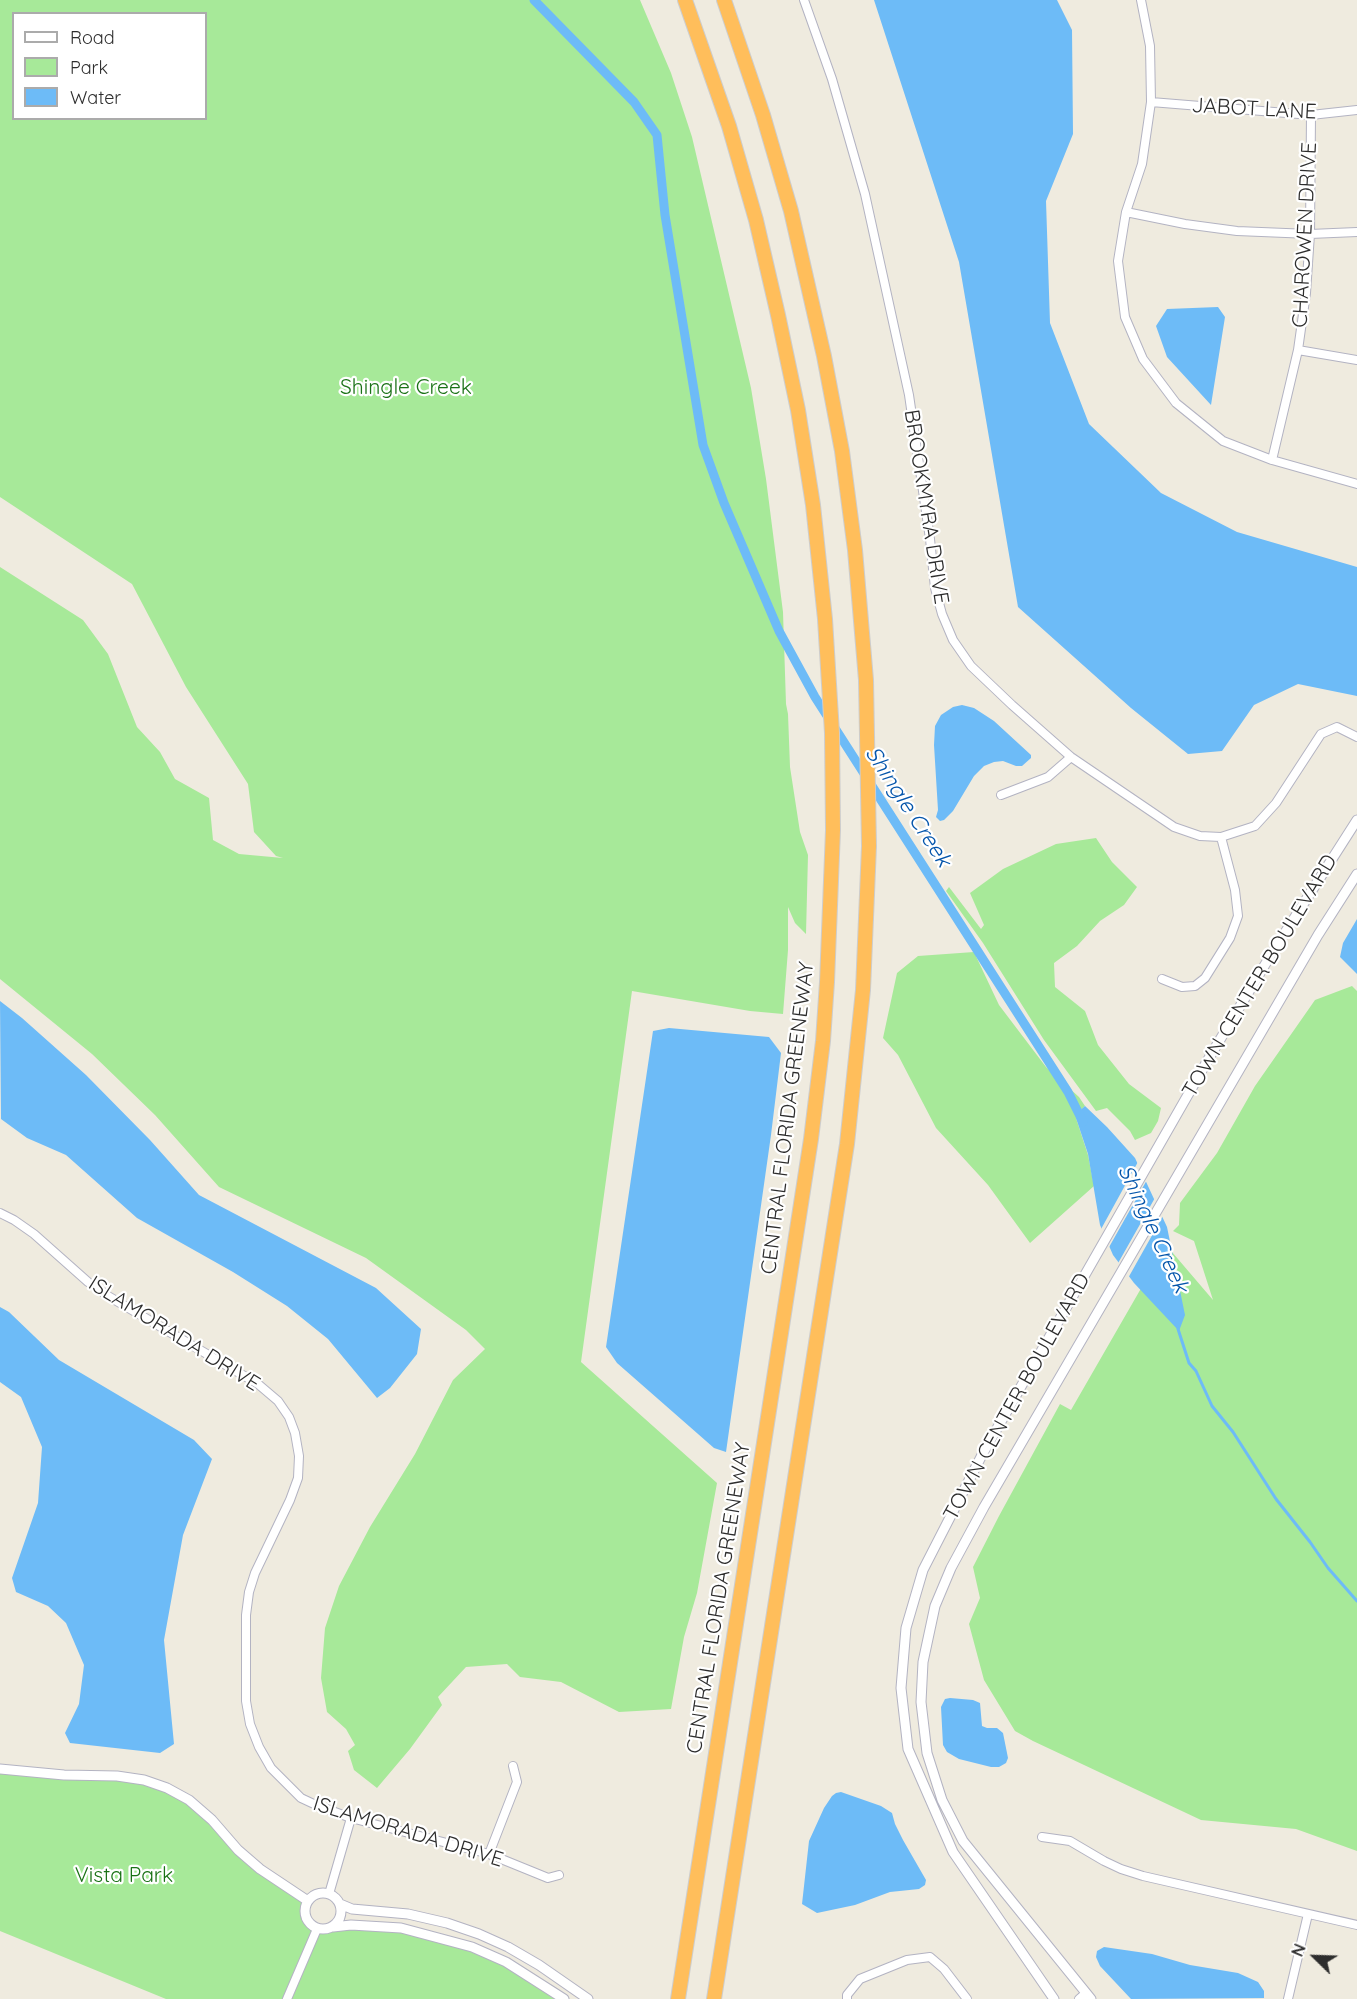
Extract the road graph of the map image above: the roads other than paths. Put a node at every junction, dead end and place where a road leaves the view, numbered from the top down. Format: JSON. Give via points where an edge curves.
{"nodes":[{"id":1,"x":685,"y":0,"type":"edge"},
{"id":2,"x":724,"y":0,"type":"edge"},
{"id":3,"x":804,"y":0,"type":"edge"},
{"id":4,"x":1141,"y":0,"type":"edge"},
{"id":5,"x":1151,"y":102,"type":"junction"},
{"id":6,"x":1357,"y":110,"type":"edge"},
{"id":7,"x":1311,"y":115,"type":"junction"},
{"id":8,"x":1126,"y":212,"type":"junction"},
{"id":9,"x":1357,"y":232,"type":"edge"},
{"id":10,"x":1310,"y":234,"type":"junction"},
{"id":11,"x":1298,"y":350,"type":"junction"},
{"id":12,"x":1357,"y":360,"type":"edge"},
{"id":13,"x":1272,"y":460,"type":"junction"},
{"id":14,"x":1357,"y":484,"type":"edge"},
{"id":15,"x":1357,"y":736,"type":"edge"},
{"id":16,"x":1071,"y":757,"type":"junction"},
{"id":17,"x":1001,"y":795,"type":"dead end"},
{"id":18,"x":1357,"y":820,"type":"edge"},
{"id":19,"x":1221,"y":837,"type":"junction"},
{"id":20,"x":1357,"y":874,"type":"edge"},
{"id":21,"x":1162,"y":979,"type":"dead end"},
{"id":22,"x":0,"y":1213,"type":"edge"},
{"id":23,"x":513,"y":1766,"type":"dead end"},
{"id":24,"x":0,"y":1769,"type":"edge"},
{"id":25,"x":351,"y":1818,"type":"junction"},
{"id":26,"x":1042,"y":1837,"type":"dead end"},
{"id":27,"x":489,"y":1854,"type":"junction"},
{"id":28,"x":559,"y":1875,"type":"dead end"},
{"id":29,"x":329,"y":1894,"type":"junction"},
{"id":30,"x":308,"y":1901,"type":"junction"},
{"id":31,"x":340,"y":1904,"type":"junction"},
{"id":32,"x":1308,"y":1914,"type":"junction"},
{"id":33,"x":1357,"y":1925,"type":"edge"},
{"id":34,"x":333,"y":1927,"type":"junction"},
{"id":35,"x":317,"y":1929,"type":"junction"},
{"id":36,"x":1085,"y":1997,"type":"edge"},
{"id":37,"x":287,"y":1999,"type":"edge"},
{"id":38,"x":564,"y":1999,"type":"edge"},
{"id":39,"x":588,"y":1999,"type":"edge"},
{"id":40,"x":678,"y":1999,"type":"edge"},
{"id":41,"x":714,"y":1999,"type":"edge"},
{"id":42,"x":847,"y":1999,"type":"edge"},
{"id":43,"x":968,"y":1999,"type":"edge"},
{"id":44,"x":1054,"y":1999,"type":"edge"},
{"id":45,"x":1288,"y":1999,"type":"edge"}],
"edges":[{"from":1,"to":40,"type":"highway","name":"CENTRAL FLORIDA GREENEWAY","via":[[729,126],[756,220],[798,410],[825,619],[833,781],[823,1041],[804,1187]]},
{"from":2,"to":41,"type":"highway","via":[[778,165],[805,267],[842,451],[866,680],[868,896],[853,1093]]},
{"from":3,"to":16,"type":"street","name":"BROOKMYRA DRIVE","via":[[832,79],[865,194],[909,395],[935,588],[942,614],[953,640],[971,666]]},
{"from":4,"to":5,"type":"street","via":[[1150,46]]},
{"from":5,"to":7,"type":"street","name":"JABOT LANE"},
{"from":5,"to":8,"type":"street","via":[[1142,164]]},
{"from":6,"to":7,"type":"street","name":"JABOT LANE"},
{"from":7,"to":10,"type":"street","name":"CHAROWEN DRIVE"},
{"from":8,"to":10,"type":"street","via":[[1237,231]]},
{"from":8,"to":13,"type":"street","via":[[1118,261],[1125,317],[1143,359],[1176,404],[1223,441]]},
{"from":9,"to":10,"type":"street"},
{"from":10,"to":11,"type":"street","name":"CHAROWEN DRIVE"},
{"from":11,"to":12,"type":"street"},
{"from":11,"to":13,"type":"street","name":"CHAROWEN DRIVE"},
{"from":13,"to":14,"type":"street"},
{"from":15,"to":19,"type":"street","name":"BROOKMYRA DRIVE","via":[[1337,727],[1321,734],[1276,803],[1255,826]]},
{"from":16,"to":17,"type":"street","via":[[1048,777]]},
{"from":16,"to":19,"type":"street","name":"BROOKMYRA DRIVE","via":[[1174,827],[1200,836]]},
{"from":18,"to":44,"type":"street","name":"TOWN CENTER BOULEVARD","via":[[1272,952],[982,1453],[923,1570],[906,1629],[901,1688],[908,1749],[953,1851]]},
{"from":19,"to":21,"type":"street","via":[[1238,916],[1230,938],[1205,978],[1195,986],[1182,987]]},
{"from":20,"to":36,"type":"street","name":"TOWN CENTER BOULEVARD","via":[[984,1507],[935,1606],[921,1692],[927,1753],[942,1800],[963,1841]]},
{"from":22,"to":25,"type":"street","name":"ISLAMORADA DRIVE","via":[[34,1234],[108,1296],[258,1384],[289,1417],[299,1456],[298,1478],[249,1592],[246,1701],[250,1724],[271,1768],[301,1798]]},
{"from":23,"to":27,"type":"street","via":[[518,1782]]},
{"from":24,"to":30,"type":"street","via":[[117,1776],[167,1788],[212,1820],[260,1869]]},
{"from":25,"to":27,"type":"street","name":"ISLAMORADA DRIVE"},
{"from":25,"to":29,"type":"street"},
{"from":26,"to":32,"type":"street","via":[[1070,1841],[1104,1861],[1143,1876]]},
{"from":27,"to":28,"type":"street","name":"ISLAMORADA DRIVE","via":[[548,1878]]},
{"from":29,"to":30,"type":"street","via":[[318,1894]]},
{"from":29,"to":31,"type":"street"},
{"from":30,"to":35,"type":"street","via":[[307,1921]]},
{"from":31,"to":34,"type":"street","via":[[341,1917]]},
{"from":31,"to":39,"type":"street","via":[[352,1909],[408,1914],[479,1934],[539,1965]]},
{"from":32,"to":33,"type":"street"},
{"from":32,"to":45,"type":"street"},
{"from":34,"to":35,"type":"street"},
{"from":34,"to":38,"type":"street","via":[[401,1928],[472,1947],[506,1962]]},
{"from":35,"to":37,"type":"street"},
{"from":42,"to":43,"type":"street","via":[[860,1979],[908,1960],[930,1957]]}]}
